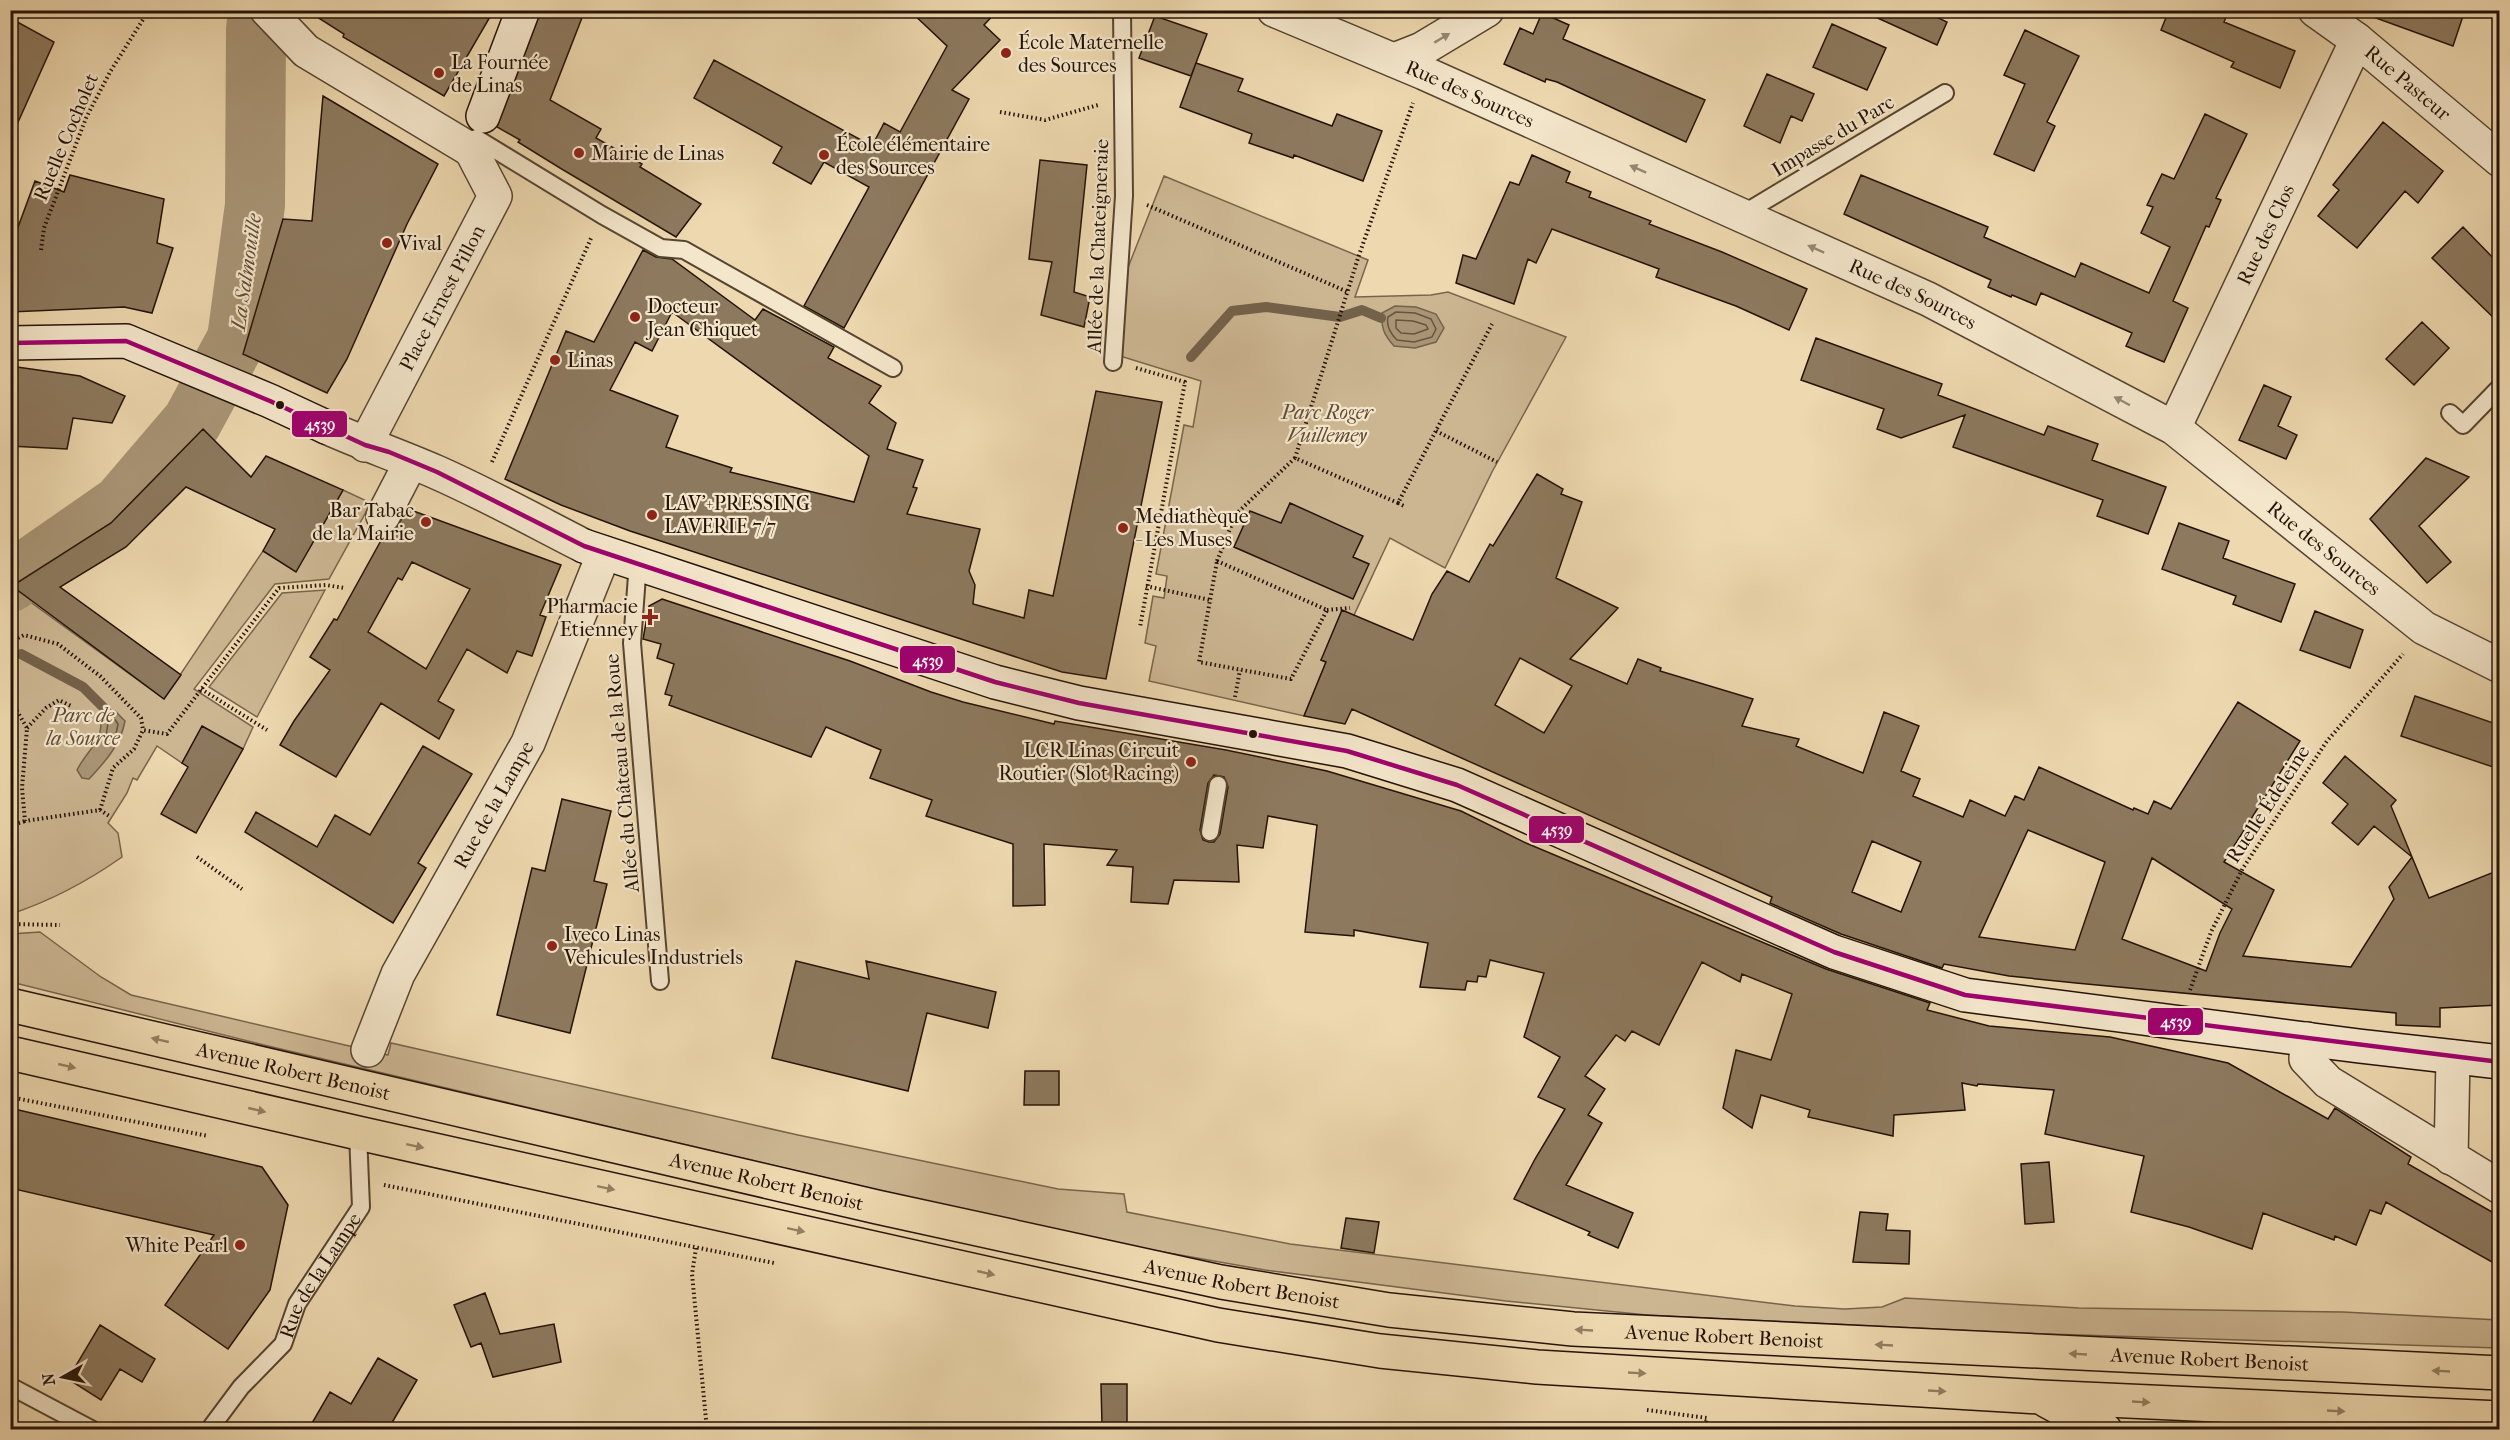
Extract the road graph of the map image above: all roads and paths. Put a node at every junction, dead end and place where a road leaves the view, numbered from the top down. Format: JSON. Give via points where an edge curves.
{"nodes":[{"id":1,"x":149,"y":10,"type":"edge"},
{"id":2,"x":523,"y":10,"type":"edge"},
{"id":3,"x":1122,"y":10,"type":"edge"},
{"id":4,"x":1487,"y":10,"type":"edge"},
{"id":5,"x":2315,"y":10,"type":"edge"},
{"id":6,"x":1275,"y":11,"type":"edge"},
{"id":7,"x":277,"y":15,"type":"edge"},
{"id":8,"x":2357,"y":40,"type":"junction"},
{"id":9,"x":1394,"y":60,"type":"junction"},
{"id":10,"x":1424,"y":73,"type":"junction"},
{"id":11,"x":1946,"y":93,"type":"dead end"},
{"id":12,"x":1121,"y":99,"type":"junction"},
{"id":13,"x":1000,"y":112,"type":"dead end"},
{"id":14,"x":476,"y":135,"type":"junction"},
{"id":15,"x":2499,"y":160,"type":"edge"},
{"id":16,"x":1150,"y":207,"type":"dead end"},
{"id":17,"x":602,"y":215,"type":"junction"},
{"id":18,"x":1741,"y":215,"type":"junction"},
{"id":19,"x":41,"y":250,"type":"dead end"},
{"id":20,"x":1348,"y":292,"type":"junction"},
{"id":21,"x":1492,"y":324,"type":"dead end"},
{"id":22,"x":10,"y":343,"type":"edge"},
{"id":23,"x":1113,"y":362,"type":"joint"},
{"id":24,"x":892,"y":368,"type":"dead end"},
{"id":25,"x":2499,"y":387,"type":"edge"},
{"id":26,"x":2450,"y":412,"type":"dead end"},
{"id":27,"x":2174,"y":428,"type":"junction"},
{"id":28,"x":1436,"y":431,"type":"junction"},
{"id":29,"x":365,"y":445,"type":"junction"},
{"id":30,"x":1295,"y":458,"type":"junction"},
{"id":31,"x":411,"y":462,"type":"junction"},
{"id":32,"x":1497,"y":462,"type":"dead end"},
{"id":33,"x":476,"y":492,"type":"junction"},
{"id":34,"x":1398,"y":503,"type":"junction"},
{"id":35,"x":1406,"y":507,"type":"dead end"},
{"id":36,"x":383,"y":516,"type":"dead end"},
{"id":37,"x":594,"y":549,"type":"junction"},
{"id":38,"x":1217,"y":561,"type":"junction"},
{"id":39,"x":638,"y":562,"type":"junction"},
{"id":40,"x":1146,"y":586,"type":"junction"},
{"id":41,"x":344,"y":588,"type":"dead end"},
{"id":42,"x":1210,"y":600,"type":"junction"},
{"id":43,"x":1350,"y":608,"type":"dead end"},
{"id":44,"x":1327,"y":610,"type":"junction"},
{"id":45,"x":1140,"y":627,"type":"dead end"},
{"id":46,"x":2424,"y":628,"type":"junction"},
{"id":47,"x":10,"y":642,"type":"edge"},
{"id":48,"x":2499,"y":666,"type":"edge"},
{"id":49,"x":201,"y":689,"type":"junction"},
{"id":50,"x":10,"y":699,"type":"edge"},
{"id":51,"x":71,"y":706,"type":"dead end"},
{"id":52,"x":27,"y":728,"type":"junction"},
{"id":53,"x":143,"y":730,"type":"junction"},
{"id":54,"x":267,"y":730,"type":"dead end"},
{"id":55,"x":1218,"y":785,"type":"dead end"},
{"id":56,"x":100,"y":810,"type":"junction"},
{"id":57,"x":111,"y":817,"type":"dead end"},
{"id":58,"x":25,"y":821,"type":"junction"},
{"id":59,"x":10,"y":826,"type":"edge"},
{"id":60,"x":1210,"y":832,"type":"dead end"},
{"id":61,"x":197,"y":857,"type":"dead end"},
{"id":62,"x":242,"y":889,"type":"dead end"},
{"id":63,"x":10,"y":924,"type":"edge"},
{"id":64,"x":60,"y":925,"type":"dead end"},
{"id":65,"x":660,"y":981,"type":"dead end"},
{"id":66,"x":10,"y":1005,"type":"edge"},
{"id":67,"x":2178,"y":1022,"type":"junction"},
{"id":68,"x":2307,"y":1039,"type":"junction"},
{"id":69,"x":368,"y":1050,"type":"dead end"},
{"id":70,"x":10,"y":1053,"type":"edge"},
{"id":71,"x":2453,"y":1057,"type":"junction"},
{"id":72,"x":2499,"y":1062,"type":"edge"},
{"id":73,"x":10,"y":1097,"type":"edge"},
{"id":74,"x":358,"y":1133,"type":"junction"},
{"id":75,"x":211,"y":1136,"type":"dead end"},
{"id":76,"x":2451,"y":1158,"type":"junction"},
{"id":77,"x":2499,"y":1187,"type":"edge"},
{"id":78,"x":696,"y":1248,"type":"dead end"},
{"id":79,"x":2499,"y":1373,"type":"edge"},
{"id":80,"x":10,"y":1386,"type":"edge"},
{"id":81,"x":2040,"y":1397,"type":"junction"},
{"id":82,"x":2499,"y":1418,"type":"edge"},
{"id":83,"x":93,"y":1430,"type":"edge"},
{"id":84,"x":209,"y":1430,"type":"edge"},
{"id":85,"x":706,"y":1430,"type":"edge"},
{"id":86,"x":2105,"y":1430,"type":"edge"}],
"edges":[{"from":1,"to":19,"type":"path","name":"Ruelle Cocholet","via":[[86,118],[44,228]]},
{"from":2,"to":14,"type":"street"},
{"from":3,"to":12,"type":"lane","name":"Allée de la Chateigneraie"},
{"from":9,"to":4,"type":"street","one_way":true,"via":[[1422,49]]},
{"from":5,"to":8,"type":"street","name":"Rue Pasteur"},
{"from":6,"to":9,"type":"street","name":"Rue des Sources"},
{"from":7,"to":14,"type":"street","via":[[306,51]]},
{"from":8,"to":15,"type":"street","name":"Rue Pasteur"},
{"from":8,"to":27,"type":"street","name":"Rue des Clos"},
{"from":9,"to":10,"type":"street","name":"Rue des Sources"},
{"from":18,"to":10,"type":"street","name":"Rue des Sources","one_way":true},
{"from":10,"to":20,"type":"path"},
{"from":11,"to":18,"type":"lane","name":"Impasse du Parc"},
{"from":12,"to":13,"type":"path","via":[[1045,120]]},
{"from":12,"to":23,"type":"lane","name":"Allée de la Chateigneraie","via":[[1124,196]]},
{"from":14,"to":17,"type":"lane"},
{"from":14,"to":29,"type":"street","name":"Place Ernest Pillon","via":[[495,196]]},
{"from":16,"to":20,"type":"path"},
{"from":17,"to":24,"type":"lane","via":[[661,248],[684,250]]},
{"from":17,"to":33,"type":"path"},
{"from":27,"to":18,"type":"street","name":"Rue des Sources","one_way":true,"via":[[1928,299]]},
{"from":20,"to":30,"type":"path"},
{"from":21,"to":28,"type":"path"},
{"from":22,"to":29,"type":"street","via":[[126,341]]},
{"from":23,"to":40,"type":"path","name":"Allée de la Chateigneraie","via":[[1185,382]]},
{"from":25,"to":26,"type":"lane","via":[[2463,425]]},
{"from":27,"to":46,"type":"street","name":"Rue des Sources"},
{"from":28,"to":32,"type":"path"},
{"from":28,"to":34,"type":"path"},
{"from":29,"to":31,"type":"street"},
{"from":30,"to":34,"type":"path"},
{"from":30,"to":38,"type":"path","via":[[1236,514]]},
{"from":31,"to":33,"type":"street"},
{"from":31,"to":36,"type":"street"},
{"from":33,"to":37,"type":"street"},
{"from":34,"to":35,"type":"path"},
{"from":37,"to":39,"type":"street"},
{"from":37,"to":69,"type":"street","name":"Rue de la Lampe","via":[[528,743],[398,974]]},
{"from":38,"to":42,"type":"path"},
{"from":38,"to":44,"type":"path"},
{"from":39,"to":65,"type":"lane","name":"Allée du Château de la Roue","via":[[632,643]]},
{"from":39,"to":67,"type":"street","via":[[995,682],[1079,703],[1347,752],[1457,785],[1834,952],[1965,995]]},
{"from":40,"to":42,"type":"path"},
{"from":40,"to":45,"type":"path","name":"Allée de la Chateigneraie"},
{"from":41,"to":49,"type":"path","via":[[279,588]]},
{"from":42,"to":44,"type":"path","via":[[1199,662],[1291,680]]},
{"from":43,"to":44,"type":"path"},
{"from":46,"to":48,"type":"street","name":"Rue des Sources"},
{"from":46,"to":67,"type":"path","name":"Ruelle Édeleine","via":[[2327,741],[2243,868],[2211,932]]},
{"from":47,"to":53,"type":"path","via":[[24,635],[58,644],[100,676],[141,718]]},
{"from":49,"to":53,"type":"path","via":[[167,734]]},
{"from":49,"to":54,"type":"path"},
{"from":50,"to":52,"type":"path"},
{"from":51,"to":52,"type":"path","via":[[59,700]]},
{"from":52,"to":58,"type":"path","via":[[22,788]]},
{"from":53,"to":56,"type":"path","via":[[134,749],[113,768]]},
{"from":55,"to":60,"type":"lane"},
{"from":56,"to":57,"type":"path"},
{"from":56,"to":58,"type":"path"},
{"from":58,"to":59,"type":"path"},
{"from":61,"to":62,"type":"path"},
{"from":63,"to":64,"type":"path"},
{"from":79,"to":66,"type":"main road","name":"Avenue Robert Benoist","one_way":true,"via":[[1573,1329],[1389,1310],[1221,1282],[889,1209]]},
{"from":67,"to":68,"type":"street"},
{"from":68,"to":71,"type":"street"},
{"from":68,"to":76,"type":"street","via":[[2306,1059],[2328,1082]]},
{"from":70,"to":74,"type":"main road","name":"Avenue Robert Benoist","one_way":true},
{"from":71,"to":72,"type":"street"},
{"from":71,"to":76,"type":"street"},
{"from":73,"to":75,"type":"path"},
{"from":74,"to":81,"type":"main road","name":"Avenue Robert Benoist","one_way":true,"via":[[1218,1325],[1369,1349],[1537,1367]]},
{"from":74,"to":84,"type":"lane","name":"Rue de la Lampe","via":[[361,1207],[297,1304],[283,1344],[241,1388]]},
{"from":76,"to":77,"type":"street"},
{"from":78,"to":85,"type":"path","via":[[692,1274]]},
{"from":80,"to":83,"type":"lane"},
{"from":81,"to":82,"type":"main road","name":"Avenue Robert Benoist","one_way":true},
{"from":81,"to":86,"type":"main road"}]}
